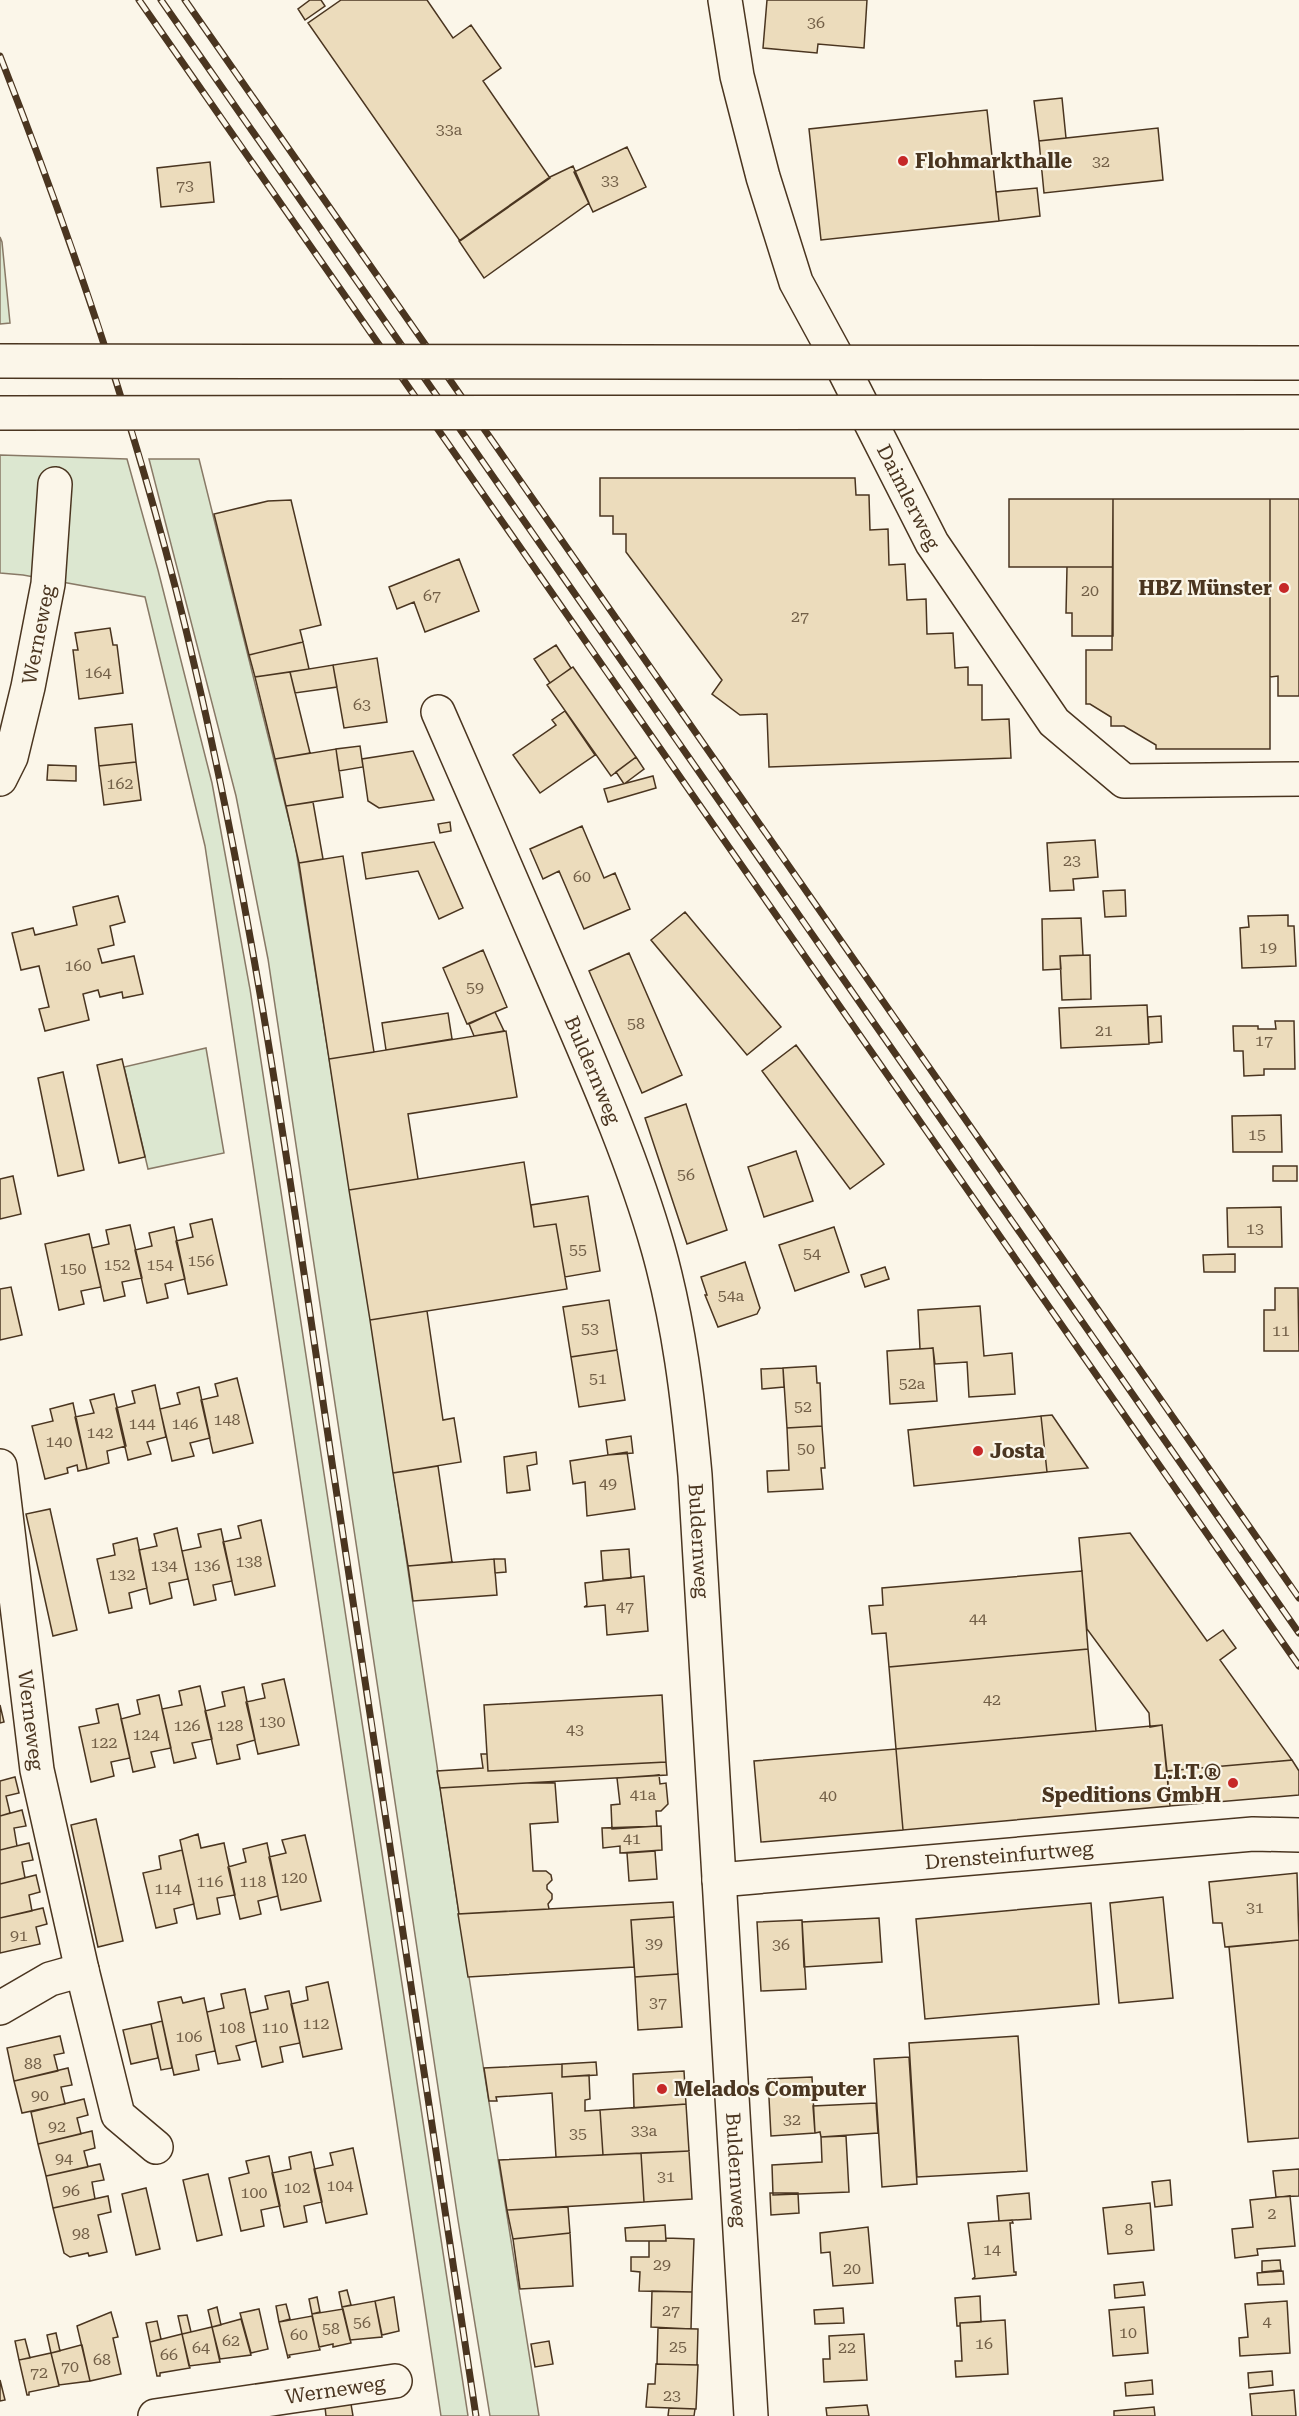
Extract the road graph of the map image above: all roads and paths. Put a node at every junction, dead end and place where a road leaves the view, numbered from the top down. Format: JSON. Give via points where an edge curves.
{"nodes":[{"id":1,"x":725,"y":0,"type":"edge"},
{"id":2,"x":0,"y":361,"type":"edge"},
{"id":3,"x":1299,"y":363,"type":"edge"},
{"id":4,"x":1299,"y":412,"type":"edge"},
{"id":5,"x":0,"y":413,"type":"edge"},
{"id":6,"x":55,"y":484,"type":"dead end"},
{"id":7,"x":438,"y":712,"type":"dead end"},
{"id":8,"x":0,"y":779,"type":"edge"},
{"id":9,"x":1299,"y":779,"type":"edge"},
{"id":10,"x":0,"y":1466,"type":"edge"},
{"id":11,"x":1299,"y":1835,"type":"edge"},
{"id":12,"x":719,"y":1880,"type":"junction"},
{"id":13,"x":81,"y":1970,"type":"junction"},
{"id":14,"x":0,"y":2008,"type":"edge"},
{"id":15,"x":156,"y":2147,"type":"dead end"},
{"id":16,"x":395,"y":2381,"type":"dead end"},
{"id":17,"x":164,"y":2415,"type":"edge"},
{"id":18,"x":751,"y":2416,"type":"edge"}],
"edges":[{"from":1,"to":9,"type":"main road","name":"Daimlerweg","via":[[737,76],[796,282],[932,543],[1054,722],[1124,781]]},
{"from":2,"to":3,"type":"main road","bridge":true},
{"from":4,"to":5,"type":"main road","bridge":true},
{"from":6,"to":8,"type":"main road","name":"Werneweg","via":[[46,595],[11,757]]},
{"from":7,"to":12,"type":"main road","name":"Buldernweg","via":[[611,1110],[638,1183],[668,1291],[688,1395]]},
{"from":10,"to":13,"type":"main road","name":"Werneweg","via":[[37,1770]]},
{"from":11,"to":12,"type":"main road","name":"Drensteinfurtweg","via":[[1241,1835]]},
{"from":12,"to":18,"type":"main road","name":"Buldernweg"},
{"from":13,"to":14,"type":"main road","via":[[50,1979]]},
{"from":13,"to":15,"type":"main road","name":"Werneweg","via":[[118,2115]]},
{"from":16,"to":17,"type":"main road","name":"Werneweg"}]}
